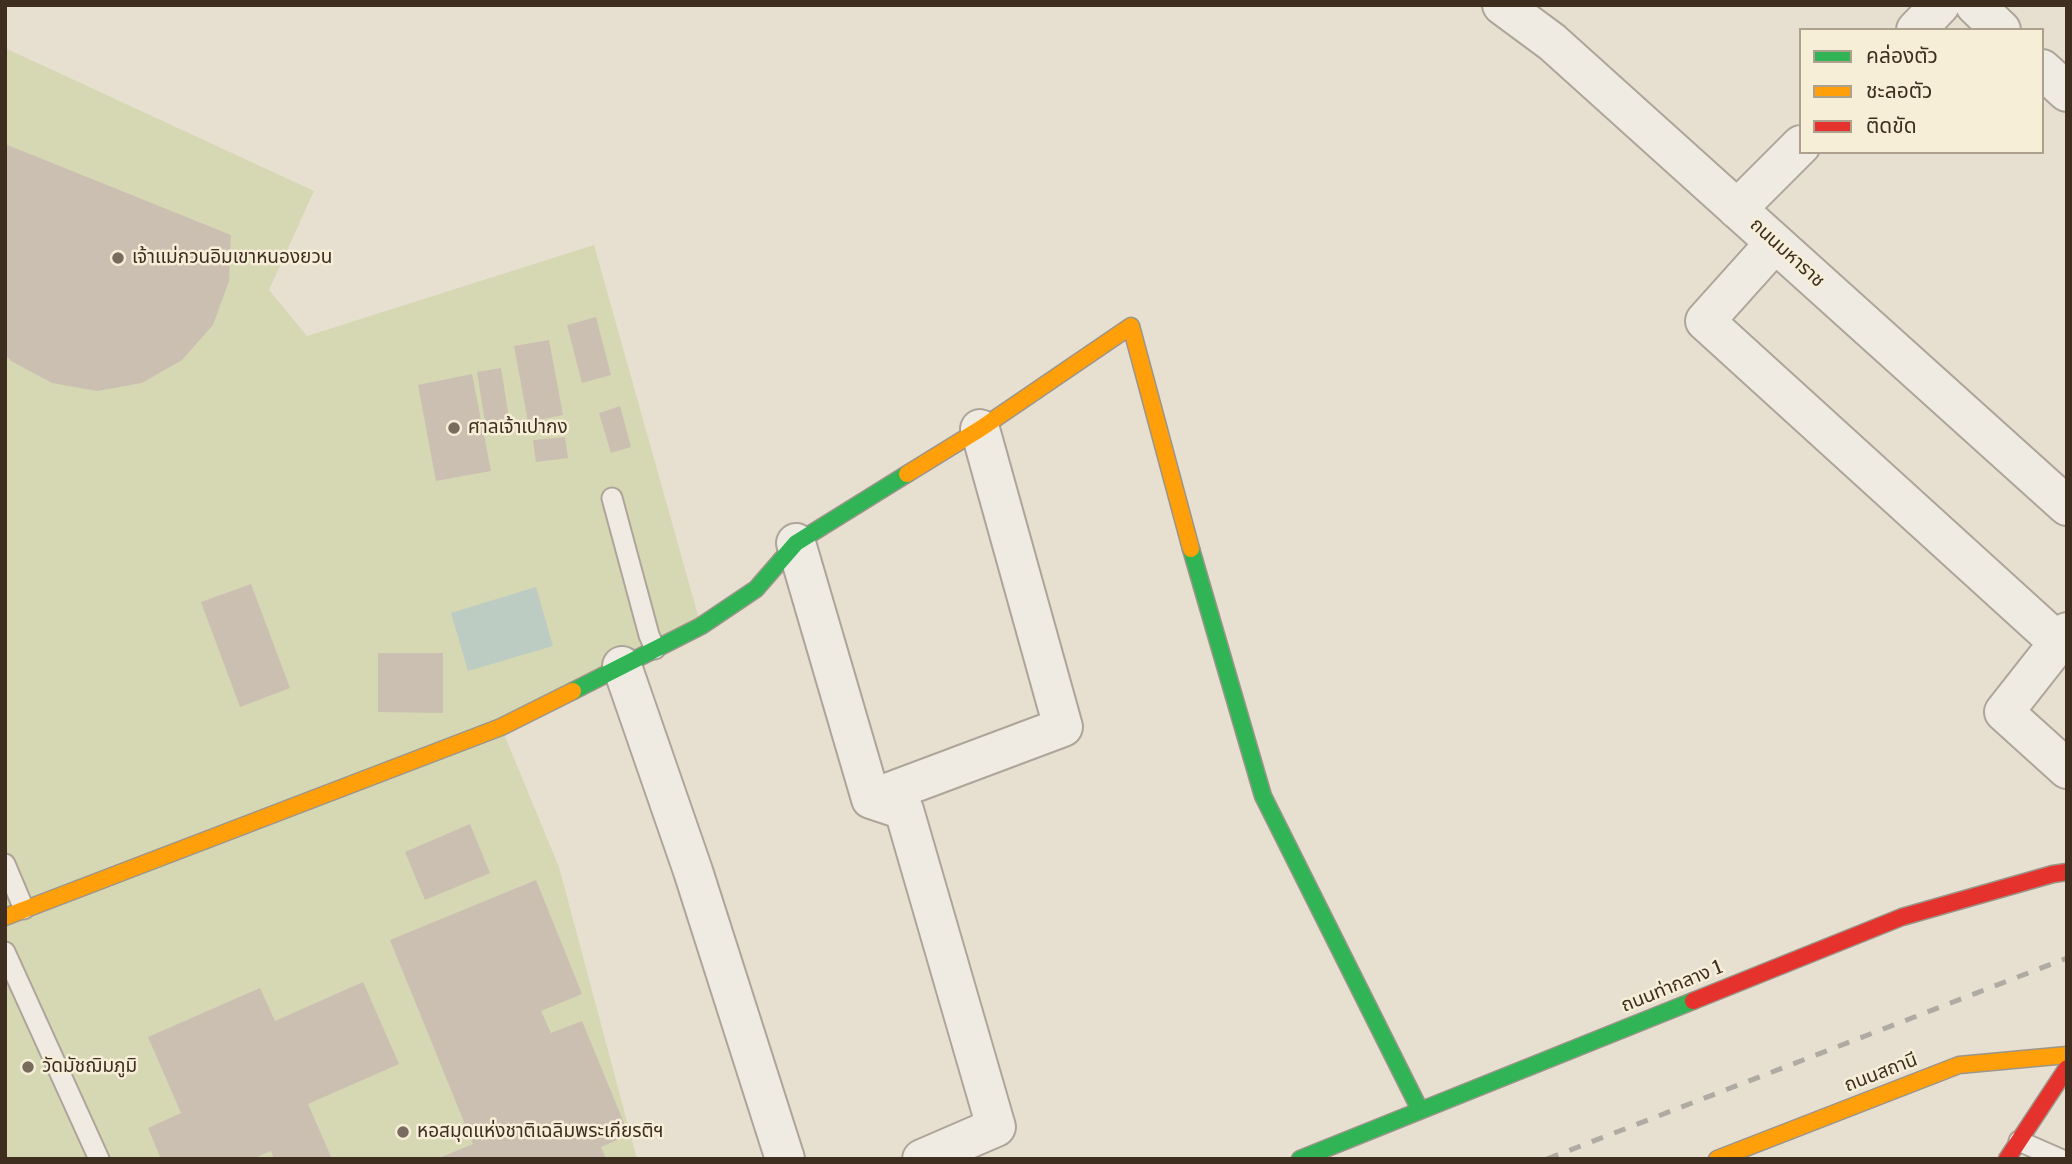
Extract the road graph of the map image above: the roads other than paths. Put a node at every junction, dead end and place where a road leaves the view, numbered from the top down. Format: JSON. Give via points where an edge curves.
{"nodes":[{"id":1,"x":1503,"y":5,"type":"edge"},
{"id":2,"x":1940,"y":5,"type":"edge"},
{"id":3,"x":1975,"y":5,"type":"edge"},
{"id":4,"x":1918,"y":28,"type":"edge"},
{"id":5,"x":1999,"y":28,"type":"edge"},
{"id":6,"x":2044,"y":71,"type":"edge"},
{"id":7,"x":2067,"y":92,"type":"edge"},
{"id":8,"x":1799,"y":147,"type":"edge"},
{"id":9,"x":1737,"y":209,"type":"junction"},
{"id":10,"x":1775,"y":243,"type":"junction"},
{"id":11,"x":980,"y":429,"type":"junction"},
{"id":12,"x":612,"y":498,"type":"dead end"},
{"id":13,"x":2067,"y":506,"type":"edge"},
{"id":14,"x":796,"y":543,"type":"junction"},
{"id":15,"x":2063,"y":637,"type":"edge"},
{"id":16,"x":655,"y":649,"type":"junction"},
{"id":17,"x":622,"y":666,"type":"junction"},
{"id":18,"x":2067,"y":769,"type":"edge"},
{"id":19,"x":871,"y":799,"type":"junction"},
{"id":20,"x":5,"y":864,"type":"edge"},
{"id":21,"x":2067,"y":872,"type":"edge"},
{"id":22,"x":24,"y":909,"type":"junction"},
{"id":23,"x":5,"y":918,"type":"edge"},
{"id":24,"x":5,"y":952,"type":"edge"},
{"id":25,"x":2067,"y":1055,"type":"edge"},
{"id":26,"x":2067,"y":1068,"type":"edge"},
{"id":27,"x":1420,"y":1110,"type":"junction"},
{"id":28,"x":2019,"y":1141,"type":"junction"},
{"id":29,"x":99,"y":1159,"type":"edge"},
{"id":30,"x":785,"y":1159,"type":"edge"},
{"id":31,"x":922,"y":1159,"type":"edge"},
{"id":32,"x":1300,"y":1159,"type":"edge"},
{"id":33,"x":1717,"y":1159,"type":"edge"},
{"id":34,"x":2007,"y":1159,"type":"edge"},
{"id":35,"x":2060,"y":1159,"type":"edge"}],
"edges":[{"from":1,"to":9,"type":"street","name":"ถนนมหาราช","via":[[1552,42]]},
{"from":2,"to":4,"type":"street"},
{"from":3,"to":5,"type":"street"},
{"from":6,"to":7,"type":"street"},
{"from":8,"to":9,"type":"street"},
{"from":9,"to":10,"type":"street","name":"ถนนมหาราช"},
{"from":10,"to":13,"type":"street","name":"ถนนมหาราช"},
{"from":10,"to":15,"type":"street","via":[[1705,321]]},
{"from":11,"to":14,"type":"street"},
{"from":11,"to":19,"type":"street","via":[[1063,727]]},
{"from":11,"to":27,"type":"street","via":[[1131,326],[1263,796]]},
{"from":12,"to":16,"type":"lane"},
{"from":14,"to":16,"type":"street","via":[[756,589],[701,626]]},
{"from":14,"to":19,"type":"street"},
{"from":15,"to":18,"type":"street","via":[[2004,712]]},
{"from":16,"to":17,"type":"street"},
{"from":17,"to":22,"type":"street","via":[[501,727]]},
{"from":17,"to":30,"type":"street"},
{"from":19,"to":31,"type":"street","via":[[904,810],[996,1127]]},
{"from":20,"to":22,"type":"lane"},
{"from":21,"to":27,"type":"street","name":"ถนนท่ากลาง 1","via":[[1902,917]]},
{"from":22,"to":23,"type":"street"},
{"from":24,"to":29,"type":"lane"},
{"from":25,"to":33,"type":"street","name":"ถนนสถานี","via":[[1959,1065]]},
{"from":26,"to":28,"type":"street"},
{"from":27,"to":32,"type":"street","name":"ถนนท่ากลาง 1"},
{"from":28,"to":34,"type":"street"},
{"from":28,"to":35,"type":"lane"}]}
